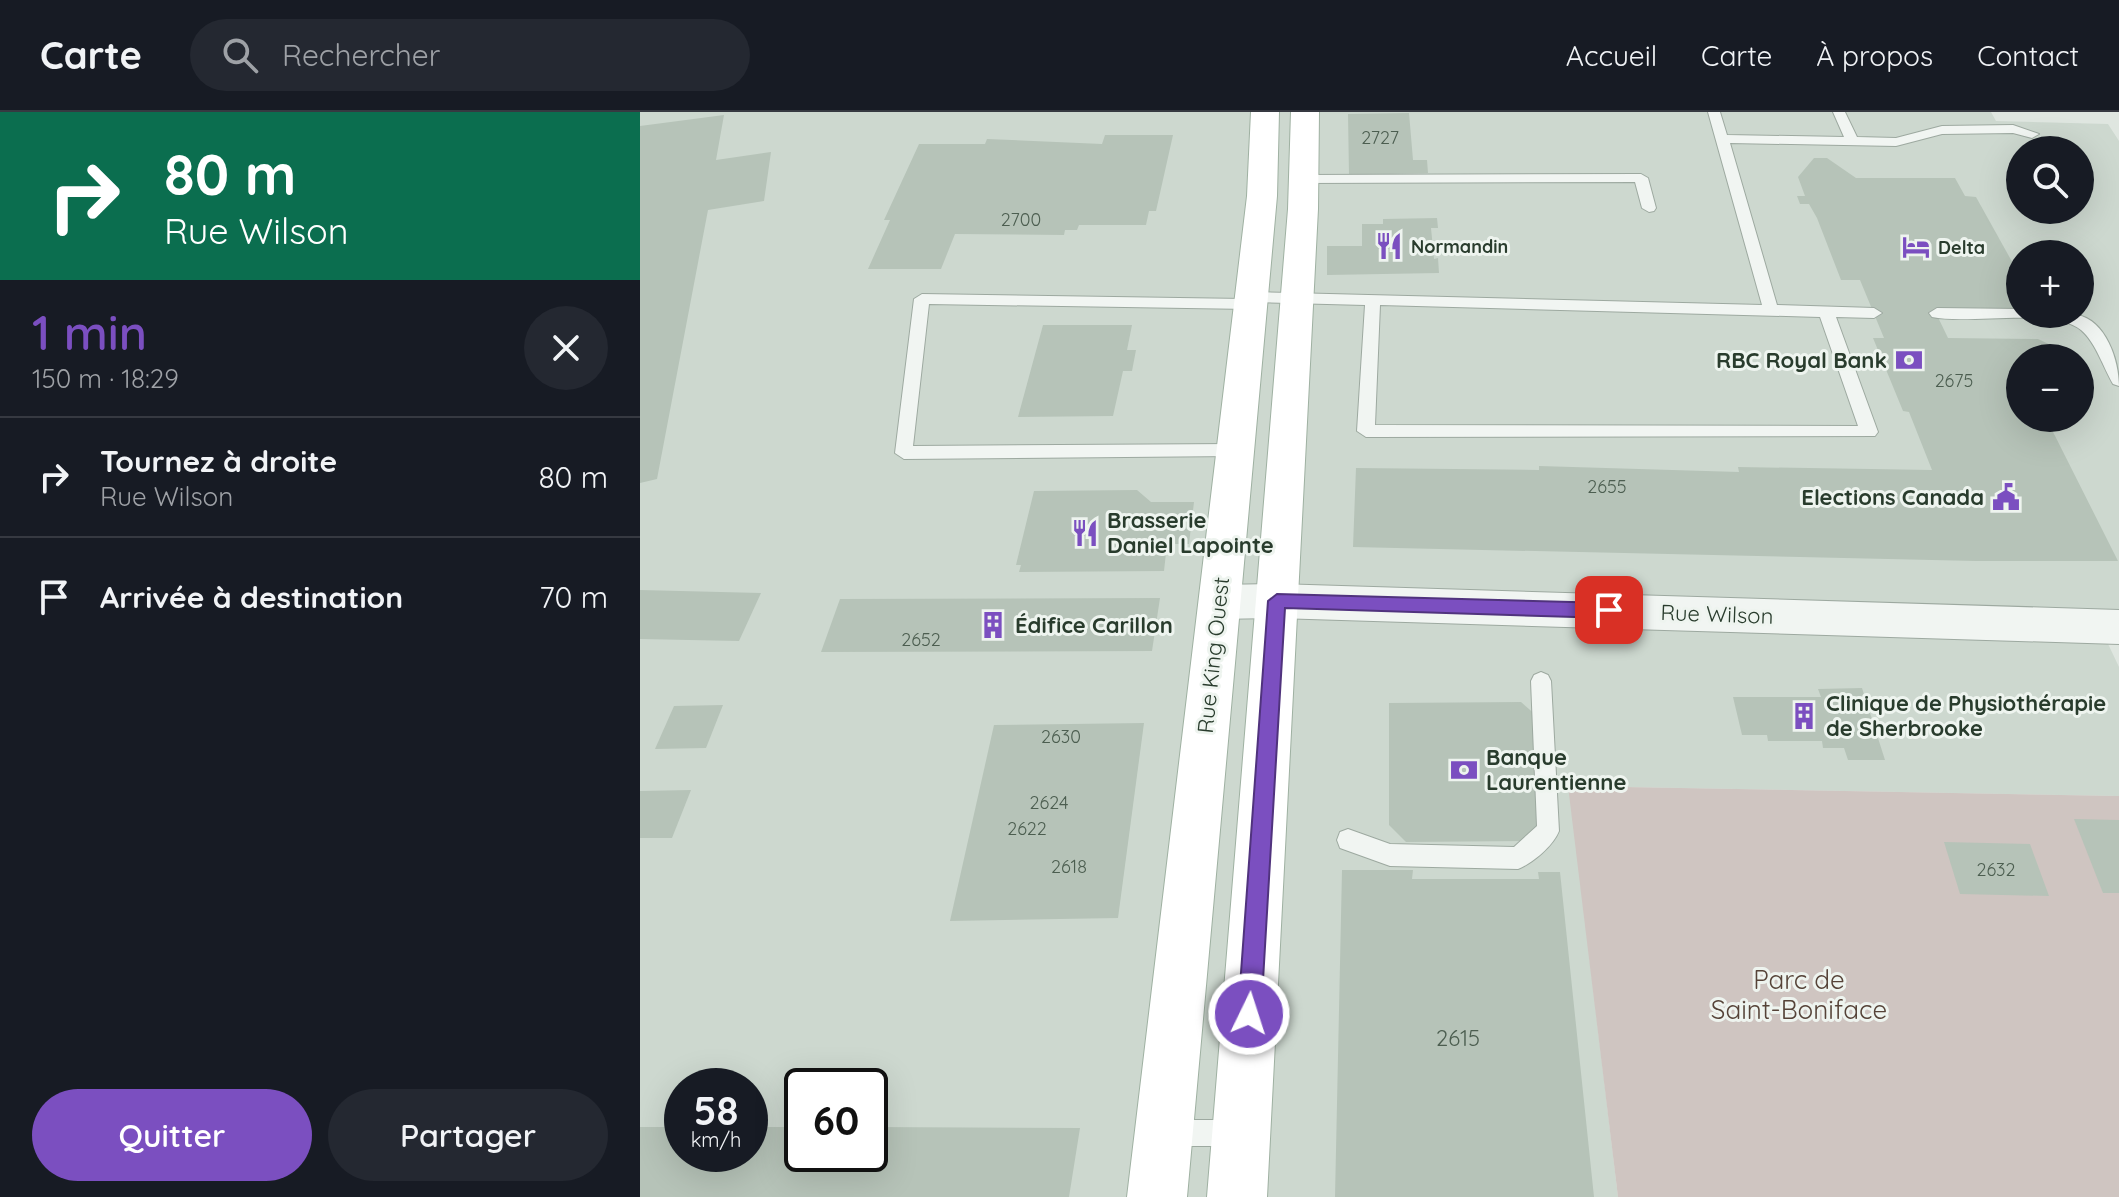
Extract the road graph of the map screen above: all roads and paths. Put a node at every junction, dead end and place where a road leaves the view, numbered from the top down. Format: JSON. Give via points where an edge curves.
{"nodes":[{"id":1,"x":1265,"y":112,"type":"edge"},
{"id":2,"x":1305,"y":112,"type":"edge"},
{"id":3,"x":1714,"y":112,"type":"edge"},
{"id":4,"x":1839,"y":112,"type":"edge"},
{"id":5,"x":2032,"y":134,"type":"dead end"},
{"id":6,"x":1722,"y":139,"type":"junction"},
{"id":7,"x":1852,"y":141,"type":"junction"},
{"id":8,"x":1305,"y":179,"type":"junction"},
{"id":9,"x":1649,"y":208,"type":"dead end"},
{"id":10,"x":1297,"y":298,"type":"junction"},
{"id":11,"x":1249,"y":300,"type":"junction"},
{"id":12,"x":1373,"y":300,"type":"junction"},
{"id":13,"x":1771,"y":310,"type":"junction"},
{"id":14,"x":1826,"y":311,"type":"junction"},
{"id":15,"x":1874,"y":313,"type":"dead end"},
{"id":16,"x":1937,"y":313,"type":"dead end"},
{"id":17,"x":2006,"y":314,"type":"edge"},
{"id":18,"x":2089,"y":328,"type":"edge"},
{"id":19,"x":2119,"y":380,"type":"edge"},
{"id":20,"x":1235,"y":450,"type":"junction"},
{"id":21,"x":1277,"y":601,"type":"junction"},
{"id":22,"x":1219,"y":602,"type":"junction"},
{"id":23,"x":2119,"y":627,"type":"edge"},
{"id":24,"x":1541,"y":681,"type":"dead end"},
{"id":25,"x":1348,"y":840,"type":"dead end"},
{"id":26,"x":1164,"y":1133,"type":"junction"},
{"id":27,"x":1242,"y":1133,"type":"junction"},
{"id":28,"x":1157,"y":1197,"type":"edge"},
{"id":29,"x":1237,"y":1197,"type":"edge"}],
"edges":[{"from":1,"to":11,"type":"main road","name":"Rue King Ouest","via":[[1262,196]]},
{"from":2,"to":8,"type":"main road"},
{"from":3,"to":6,"type":"lane"},
{"from":4,"to":7,"type":"lane"},
{"from":5,"to":7,"type":"lane","via":[[2013,129],[1942,130],[1896,142]]},
{"from":6,"to":7,"type":"lane"},
{"from":6,"to":13,"type":"lane"},
{"from":8,"to":9,"type":"lane","via":[[1641,178]]},
{"from":8,"to":10,"type":"main road"},
{"from":10,"to":11,"type":"lane"},
{"from":10,"to":12,"type":"lane"},
{"from":10,"to":21,"type":"main road"},
{"from":11,"to":20,"type":"main road","name":"Rue King Ouest"},
{"from":11,"to":20,"type":"lane","via":[[922,299],[904,453]]},
{"from":12,"to":13,"type":"lane"},
{"from":12,"to":14,"type":"lane","via":[[1366,431],[1869,432]]},
{"from":13,"to":14,"type":"lane"},
{"from":14,"to":15,"type":"lane"},
{"from":16,"to":17,"type":"lane"},
{"from":18,"to":19,"type":"lane"},
{"from":20,"to":22,"type":"main road","name":"Rue King Ouest"},
{"from":21,"to":22,"type":"street","name":"Rue Wilson"},
{"from":21,"to":23,"type":"street","name":"Rue Wilson"},
{"from":21,"to":27,"type":"main road"},
{"from":22,"to":26,"type":"main road","name":"Rue King Ouest"},
{"from":24,"to":25,"type":"lane","via":[[1548,831],[1518,858],[1390,855]]},
{"from":26,"to":27,"type":"lane"},
{"from":26,"to":28,"type":"main road","name":"Rue King Ouest"},
{"from":27,"to":29,"type":"main road"}]}
